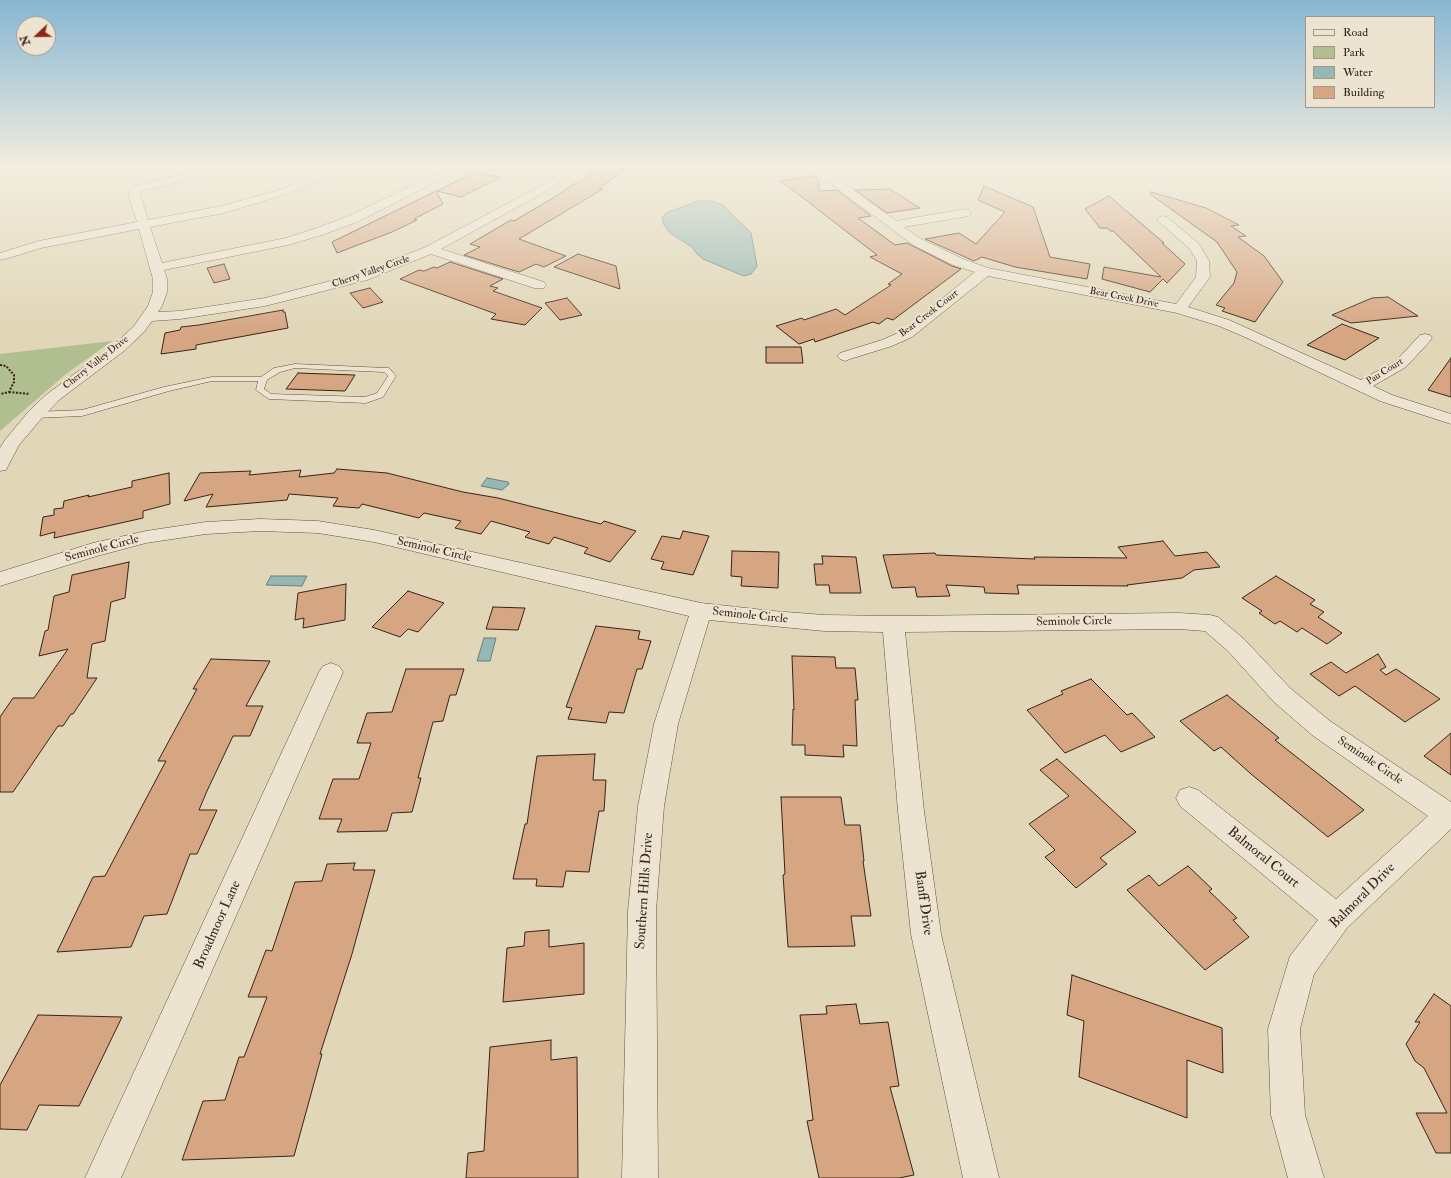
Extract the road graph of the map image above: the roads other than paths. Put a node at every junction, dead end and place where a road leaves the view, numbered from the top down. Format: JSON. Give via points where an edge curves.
{"nodes":[{"id":1,"x":142,"y":223,"type":"edge"},
{"id":2,"x":157,"y":223,"type":"edge"},
{"id":3,"x":342,"y":223,"type":"edge"},
{"id":4,"x":480,"y":223,"type":"edge"},
{"id":5,"x":892,"y":223,"type":"edge"},
{"id":6,"x":907,"y":223,"type":"edge"},
{"id":7,"x":1167,"y":223,"type":"edge"},
{"id":8,"x":895,"y":225,"type":"junction"},
{"id":9,"x":143,"y":226,"type":"junction"},
{"id":10,"x":430,"y":250,"type":"junction"},
{"id":11,"x":2,"y":256,"type":"dead end"},
{"id":12,"x":157,"y":268,"type":"junction"},
{"id":13,"x":985,"y":271,"type":"junction"},
{"id":14,"x":539,"y":285,"type":"dead end"},
{"id":15,"x":1180,"y":309,"type":"junction"},
{"id":16,"x":148,"y":317,"type":"junction"},
{"id":17,"x":1424,"y":338,"type":"dead end"},
{"id":18,"x":845,"y":356,"type":"dead end"},
{"id":19,"x":263,"y":379,"type":"junction"},
{"id":20,"x":1360,"y":387,"type":"junction"},
{"id":21,"x":35,"y":415,"type":"junction"},
{"id":22,"x":1451,"y":419,"type":"edge"},
{"id":23,"x":0,"y":466,"type":"edge"},
{"id":24,"x":0,"y":579,"type":"edge"},
{"id":25,"x":701,"y":611,"type":"junction"},
{"id":26,"x":893,"y":624,"type":"junction"},
{"id":27,"x":331,"y":672,"type":"dead end"},
{"id":28,"x":1189,"y":798,"type":"dead end"},
{"id":29,"x":1449,"y":816,"type":"edge"},
{"id":30,"x":1337,"y":918,"type":"junction"},
{"id":31,"x":104,"y":1178,"type":"edge"},
{"id":32,"x":640,"y":1178,"type":"edge"},
{"id":33,"x":981,"y":1178,"type":"edge"},
{"id":34,"x":1306,"y":1178,"type":"edge"}],
"edges":[{"from":1,"to":9,"type":"street"},
{"from":2,"to":9,"type":"street"},
{"from":3,"to":12,"type":"street","via":[[288,240]]},
{"from":4,"to":10,"type":"street","name":"Cherry Valley Circle"},
{"from":5,"to":8,"type":"street","name":"Bear Creek Drive"},
{"from":6,"to":8,"type":"street"},
{"from":7,"to":15,"type":"street","via":[[1195,247],[1203,261],[1203,277]]},
{"from":8,"to":13,"type":"street","name":"Bear Creek Drive","via":[[935,252]]},
{"from":9,"to":11,"type":"street","via":[[38,245]]},
{"from":9,"to":12,"type":"street","name":"Cherry Valley Drive"},
{"from":10,"to":14,"type":"street"},
{"from":10,"to":16,"type":"street","name":"Cherry Valley Circle","via":[[362,277],[315,290],[224,309]]},
{"from":12,"to":16,"type":"street","name":"Cherry Valley Drive","via":[[160,292]]},
{"from":13,"to":15,"type":"street","name":"Bear Creek Drive"},
{"from":13,"to":18,"type":"street","name":"Bear Creek Court","via":[[906,334]]},
{"from":15,"to":20,"type":"street","name":"Bear Creek Drive","via":[[1252,335]]},
{"from":16,"to":21,"type":"street","name":"Cherry Valley Drive","via":[[119,348],[52,397]]},
{"from":17,"to":20,"type":"street","name":"Pau Court","via":[[1401,364]]},
{"from":19,"to":19,"type":"lane","via":[[260,390],[269,396],[366,400],[380,395],[392,376],[386,370],[295,366],[277,370]]},
{"from":19,"to":21,"type":"lane","via":[[212,379],[82,413]]},
{"from":20,"to":22,"type":"street","name":"Bear Creek Drive"},
{"from":21,"to":23,"type":"street","name":"Cherry Valley Drive","via":[[11,444]]},
{"from":24,"to":25,"type":"street","name":"Seminole Circle","via":[[93,550],[146,537],[206,528],[260,525],[318,527],[374,536]]},
{"from":25,"to":26,"type":"street","name":"Seminole Circle","via":[[824,623]]},
{"from":25,"to":32,"type":"street","name":"Southern Hills Drive","via":[[666,724],[651,806],[642,911]]},
{"from":26,"to":29,"type":"street","name":"Seminole Circle","via":[[1178,621],[1210,623],[1236,645],[1282,695],[1321,728]]},
{"from":26,"to":33,"type":"street","name":"Banff Drive","via":[[910,811],[926,934]]},
{"from":27,"to":31,"type":"street","name":"Broadmoor Lane"},
{"from":28,"to":30,"type":"street","name":"Balmoral Court"},
{"from":29,"to":30,"type":"street","name":"Balmoral Drive"},
{"from":30,"to":34,"type":"street","name":"Balmoral Drive","via":[[1302,967],[1284,1029],[1288,1115]]}]}
